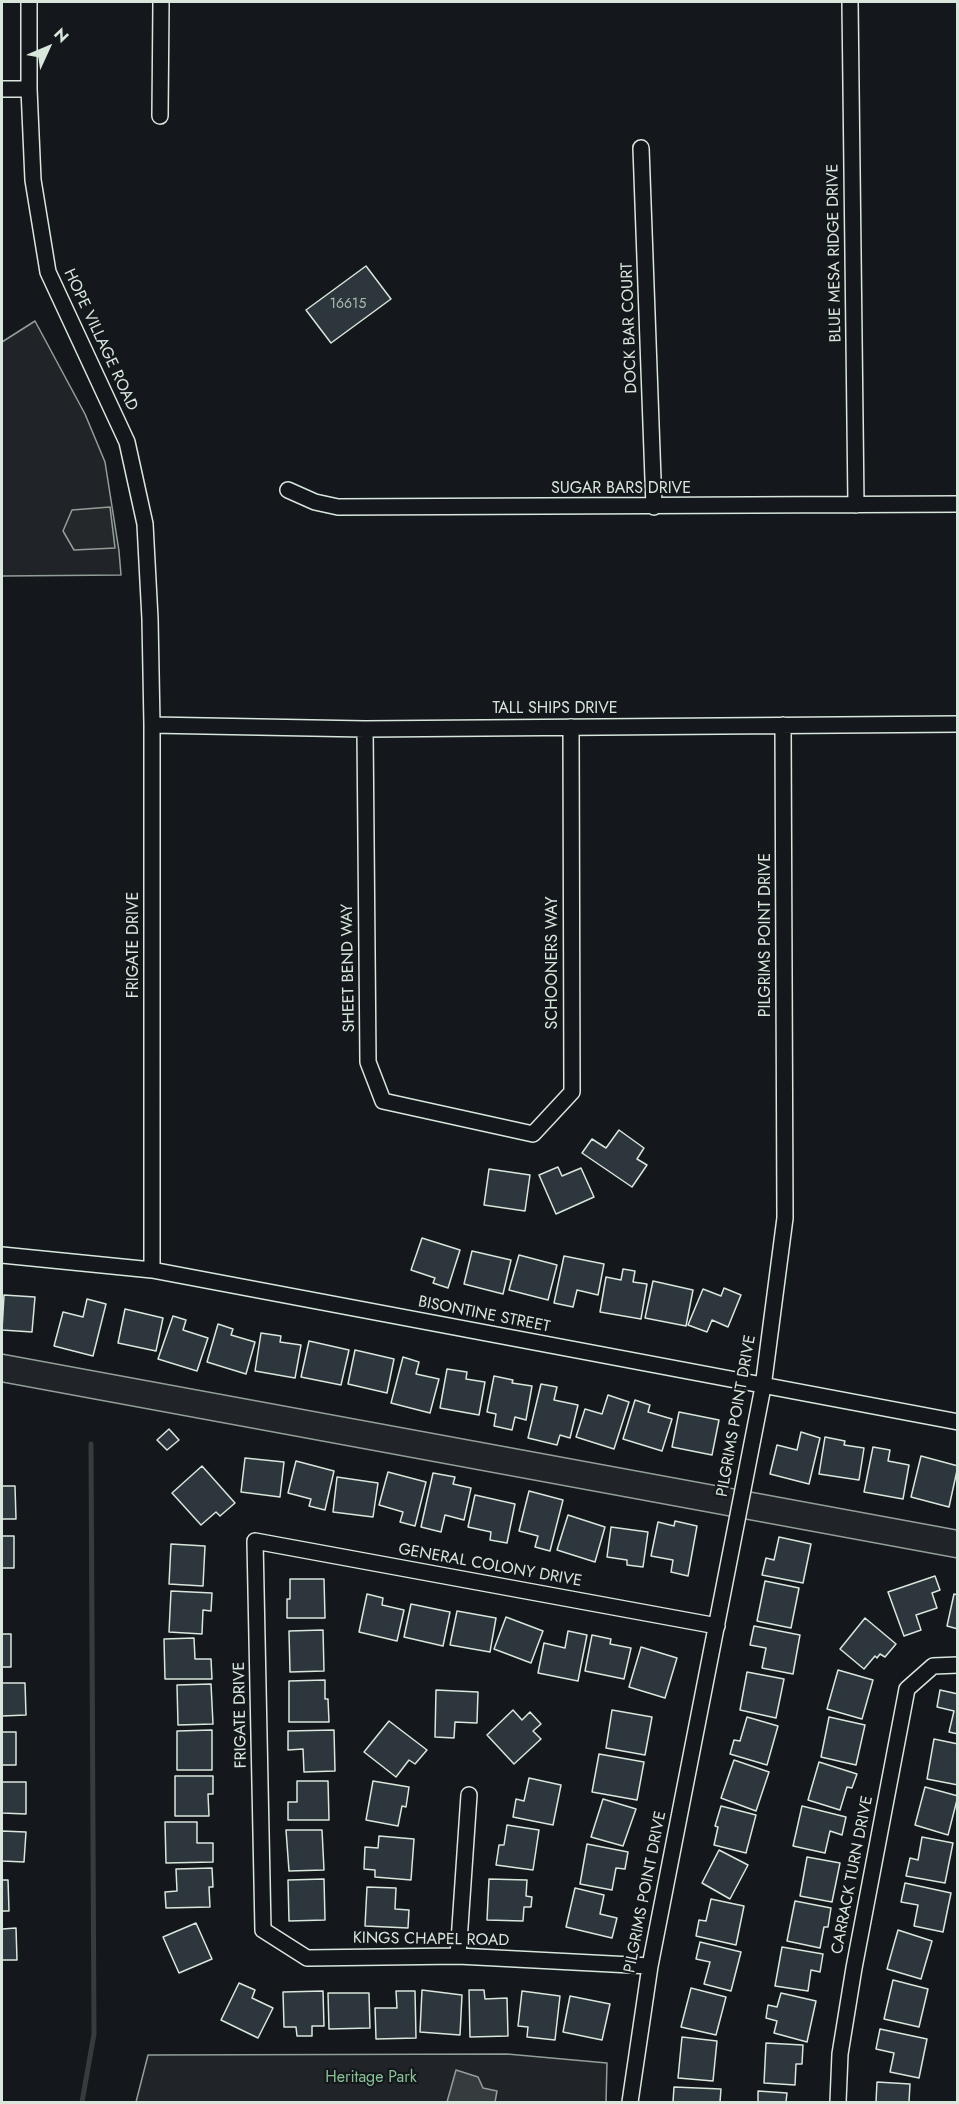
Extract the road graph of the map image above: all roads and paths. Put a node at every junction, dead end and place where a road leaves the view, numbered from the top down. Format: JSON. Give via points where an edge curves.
{"nodes":[{"id":1,"x":30,"y":2,"type":"edge"},
{"id":2,"x":161,"y":2,"type":"edge"},
{"id":3,"x":850,"y":2,"type":"edge"},
{"id":4,"x":2,"y":88,"type":"edge"},
{"id":5,"x":29,"y":89,"type":"junction"},
{"id":6,"x":160,"y":116,"type":"dead end"},
{"id":7,"x":641,"y":148,"type":"dead end"},
{"id":8,"x":288,"y":490,"type":"dead end"},
{"id":9,"x":957,"y":504,"type":"edge"},
{"id":10,"x":856,"y":505,"type":"junction"},
{"id":11,"x":654,"y":507,"type":"junction"},
{"id":12,"x":150,"y":619,"type":"joint"},
{"id":13,"x":957,"y":724,"type":"edge"},
{"id":14,"x":152,"y":725,"type":"junction"},
{"id":15,"x":783,"y":725,"type":"junction"},
{"id":16,"x":571,"y":727,"type":"junction"},
{"id":17,"x":365,"y":729,"type":"junction"},
{"id":18,"x":484,"y":1123,"type":"joint"},
{"id":19,"x":2,"y":1255,"type":"edge"},
{"id":20,"x":152,"y":1270,"type":"junction"},
{"id":21,"x":763,"y":1387,"type":"junction"},
{"id":22,"x":957,"y":1422,"type":"edge"},
{"id":23,"x":255,"y":1541,"type":"joint"},
{"id":24,"x":717,"y":1626,"type":"junction"},
{"id":25,"x":957,"y":1665,"type":"edge"},
{"id":26,"x":469,"y":1795,"type":"dead end"},
{"id":27,"x":262,"y":1888,"type":"joint"},
{"id":28,"x":458,"y":1956,"type":"junction"},
{"id":29,"x":650,"y":1965,"type":"junction"},
{"id":30,"x":630,"y":2103,"type":"edge"},
{"id":31,"x":838,"y":2103,"type":"edge"}],
"edges":[{"from":1,"to":5,"type":"street","name":"HOPE VILLAGE ROAD"},
{"from":2,"to":6,"type":"street"},
{"from":3,"to":10,"type":"street","name":"BLUE MESA RIDGE DRIVE"},
{"from":4,"to":5,"type":"street"},
{"from":5,"to":12,"type":"street","name":"HOPE VILLAGE ROAD","via":[[33,180],[48,272],[127,442],[145,524]]},
{"from":7,"to":11,"type":"street","name":"DOCK BAR COURT"},
{"from":8,"to":11,"type":"street","name":"SUGAR BARS DRIVE","via":[[338,507]]},
{"from":9,"to":10,"type":"street","name":"SUGAR BARS DRIVE"},
{"from":10,"to":11,"type":"street","name":"SUGAR BARS DRIVE"},
{"from":12,"to":14,"type":"street","name":"FRIGATE DRIVE"},
{"from":13,"to":15,"type":"street","name":"TALL SHIPS DRIVE"},
{"from":14,"to":17,"type":"street","name":"TALL SHIPS DRIVE"},
{"from":14,"to":20,"type":"street","name":"FRIGATE DRIVE"},
{"from":15,"to":16,"type":"street","name":"TALL SHIPS DRIVE"},
{"from":15,"to":21,"type":"street","name":"PILGRIMS POINT DRIVE","via":[[785,1218]]},
{"from":16,"to":17,"type":"street","name":"TALL SHIPS DRIVE"},
{"from":16,"to":18,"type":"street","name":"SCHOONERS WAY","via":[[572,1092],[533,1134]]},
{"from":17,"to":18,"type":"street","name":"SHEET BEND WAY","via":[[368,1062],[383,1101]]},
{"from":19,"to":20,"type":"street","name":"BISONTINE STREET"},
{"from":20,"to":21,"type":"street","name":"BISONTINE STREET"},
{"from":21,"to":22,"type":"street","name":"BISONTINE STREET"},
{"from":21,"to":24,"type":"street","name":"PILGRIMS POINT DRIVE"},
{"from":23,"to":24,"type":"street","name":"GENERAL COLONY DRIVE"},
{"from":23,"to":27,"type":"street","name":"FRIGATE DRIVE"},
{"from":24,"to":29,"type":"street","name":"PILGRIMS POINT DRIVE"},
{"from":25,"to":31,"type":"street","name":"CARRACK TURN DRIVE","via":[[933,1666],[908,1689],[854,1968],[840,2054]]},
{"from":26,"to":28,"type":"street"},
{"from":27,"to":28,"type":"street","name":"KINGS CHAPEL ROAD","via":[[263,1930],[307,1958]]},
{"from":28,"to":29,"type":"street","name":"KINGS CHAPEL ROAD"},
{"from":29,"to":30,"type":"street","name":"PILGRIMS POINT DRIVE"}]}
